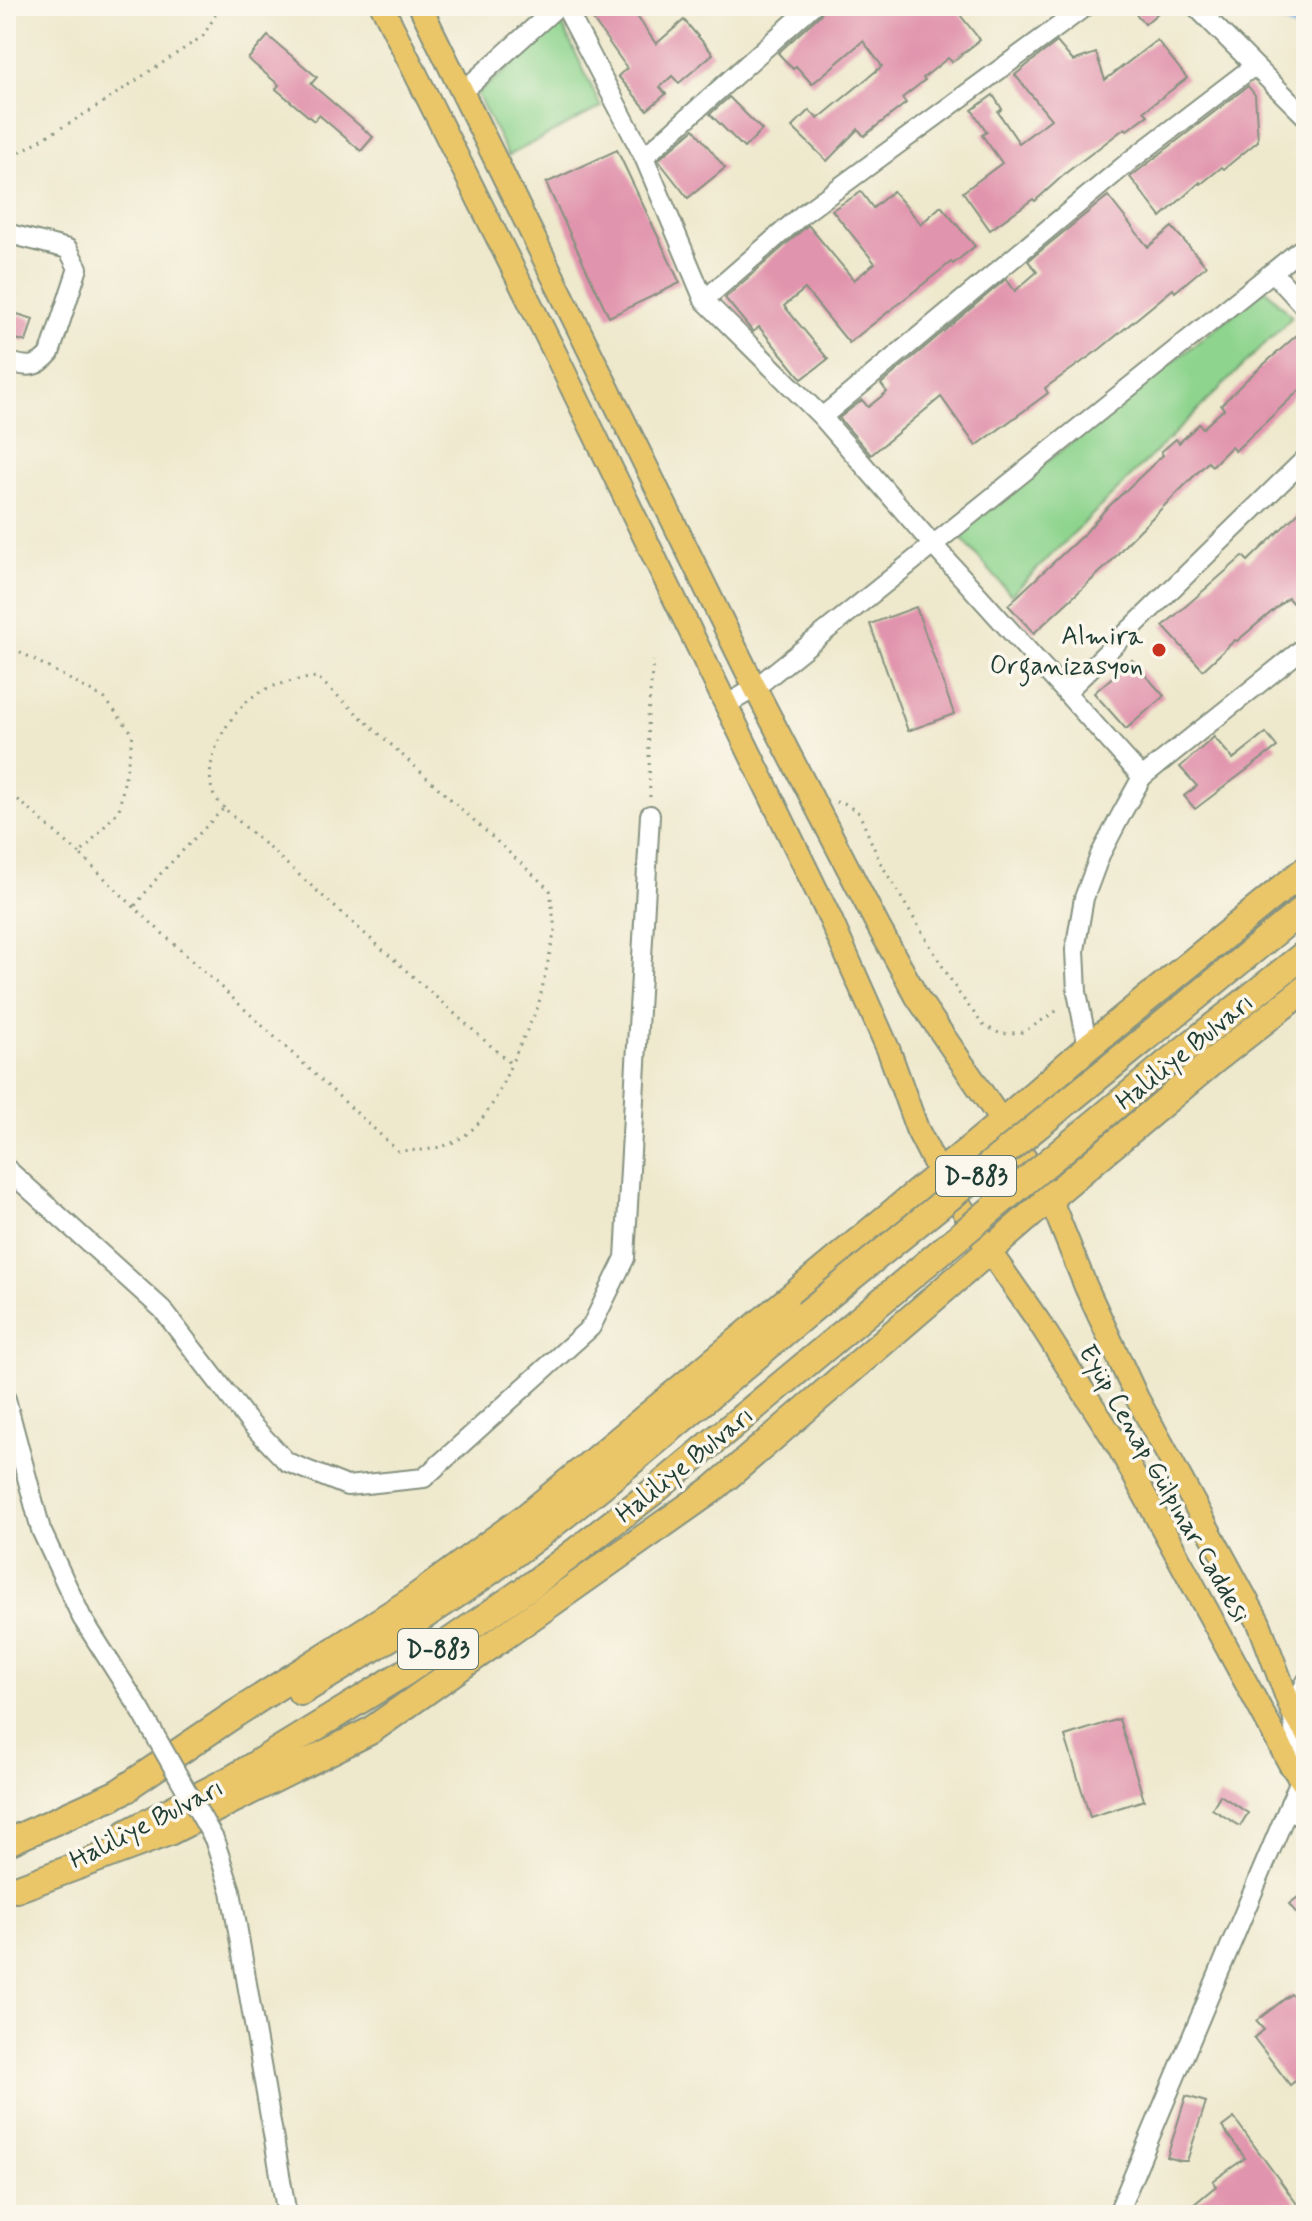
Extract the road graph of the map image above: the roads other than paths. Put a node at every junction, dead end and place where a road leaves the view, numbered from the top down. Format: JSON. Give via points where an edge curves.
{"nodes":[{"id":1,"x":382,"y":6,"type":"edge"},
{"id":2,"x":420,"y":6,"type":"edge"},
{"id":3,"x":558,"y":6,"type":"edge"},
{"id":4,"x":565,"y":6,"type":"edge"},
{"id":5,"x":812,"y":6,"type":"edge"},
{"id":6,"x":1086,"y":6,"type":"edge"},
{"id":7,"x":1195,"y":6,"type":"edge"},
{"id":8,"x":1254,"y":66,"type":"junction"},
{"id":9,"x":462,"y":92,"type":"junction"},
{"id":10,"x":1306,"y":117,"type":"edge"},
{"id":11,"x":644,"y":157,"type":"junction"},
{"id":12,"x":6,"y":233,"type":"edge"},
{"id":13,"x":1306,"y":245,"type":"edge"},
{"id":14,"x":1273,"y":272,"type":"junction"},
{"id":15,"x":704,"y":300,"type":"junction"},
{"id":16,"x":1306,"y":309,"type":"edge"},
{"id":17,"x":13,"y":363,"type":"dead end"},
{"id":18,"x":822,"y":417,"type":"junction"},
{"id":19,"x":1306,"y":458,"type":"edge"},
{"id":20,"x":933,"y":545,"type":"junction"},
{"id":21,"x":1306,"y":646,"type":"edge"},
{"id":22,"x":755,"y":688,"type":"junction"},
{"id":23,"x":1066,"y":692,"type":"junction"},
{"id":24,"x":726,"y":705,"type":"junction"},
{"id":25,"x":1142,"y":777,"type":"junction"},
{"id":26,"x":650,"y":815,"type":"road end"},
{"id":27,"x":1306,"y":869,"type":"edge"},
{"id":28,"x":1306,"y":907,"type":"edge"},
{"id":29,"x":1306,"y":953,"type":"edge"},
{"id":30,"x":1306,"y":988,"type":"edge"},
{"id":31,"x":1088,"y":1047,"type":"junction"},
{"id":32,"x":1002,"y":1122,"type":"junction"},
{"id":33,"x":6,"y":1168,"type":"edge"},
{"id":34,"x":939,"y":1172,"type":"junction"},
{"id":35,"x":1050,"y":1198,"type":"junction"},
{"id":36,"x":990,"y":1252,"type":"junction"},
{"id":37,"x":6,"y":1399,"type":"edge"},
{"id":38,"x":1306,"y":1682,"type":"edge"},
{"id":39,"x":1292,"y":1711,"type":"junction"},
{"id":40,"x":1306,"y":1732,"type":"edge"},
{"id":41,"x":1303,"y":1783,"type":"edge"},
{"id":42,"x":112,"y":1797,"type":"junction"},
{"id":43,"x":1290,"y":1803,"type":"junction"},
{"id":44,"x":1306,"y":1824,"type":"edge"},
{"id":45,"x":6,"y":1843,"type":"edge"},
{"id":46,"x":11,"y":1892,"type":"edge"},
{"id":47,"x":287,"y":2215,"type":"edge"},
{"id":48,"x":1117,"y":2215,"type":"edge"}],
"edges":[{"from":1,"to":24,"type":"main road","name":"Eyüp Cenap Gülpınar Caddesi"},
{"from":2,"to":9,"type":"main road"},
{"from":3,"to":9,"type":"street"},
{"from":4,"to":11,"type":"street"},
{"from":5,"to":11,"type":"street"},
{"from":6,"to":15,"type":"street","via":[[803,214]]},
{"from":7,"to":8,"type":"street"},
{"from":8,"to":10,"type":"street"},
{"from":8,"to":18,"type":"street","via":[[1131,160]]},
{"from":9,"to":22,"type":"main road"},
{"from":11,"to":15,"type":"street"},
{"from":12,"to":17,"type":"street","via":[[68,249],[78,268],[50,353],[41,364]]},
{"from":13,"to":14,"type":"street"},
{"from":14,"to":16,"type":"street"},
{"from":14,"to":20,"type":"street"},
{"from":15,"to":18,"type":"street"},
{"from":18,"to":20,"type":"street"},
{"from":19,"to":23,"type":"street"},
{"from":20,"to":22,"type":"street"},
{"from":20,"to":23,"type":"street"},
{"from":21,"to":25,"type":"street"},
{"from":22,"to":24,"type":"street"},
{"from":22,"to":32,"type":"main road","via":[[917,997]]},
{"from":23,"to":25,"type":"street"},
{"from":24,"to":34,"type":"main road","name":"Eyüp Cenap Gülpınar Caddesi","via":[[829,916]]},
{"from":25,"to":31,"type":"street","via":[[1100,855],[1084,898],[1075,950]]},
{"from":26,"to":33,"type":"street","via":[[625,1258],[591,1327],[424,1478],[347,1486],[287,1462],[249,1422],[162,1309]]},
{"from":27,"to":31,"type":"highway"},
{"from":28,"to":42,"type":"highway","name":"Haliliye Bulvarı","number":"D-883","bridge":true,"via":[[513,1555],[222,1740]]},
{"from":29,"to":46,"type":"highway","name":"Haliliye Bulvarı","number":"D-883","bridge":true,"via":[[654,1491],[533,1584],[404,1673],[235,1777]]},
{"from":30,"to":35,"type":"highway"},
{"from":31,"to":32,"type":"highway"},
{"from":32,"to":34,"type":"highway"},
{"from":32,"to":35,"type":"main road"},
{"from":34,"to":36,"type":"main road","name":"Eyüp Cenap Gülpınar Caddesi"},
{"from":34,"to":42,"type":"highway","via":[[527,1516],[408,1603]]},
{"from":35,"to":36,"type":"highway"},
{"from":35,"to":39,"type":"main road","via":[[1137,1398],[1259,1623]]},
{"from":36,"to":41,"type":"main road","name":"Eyüp Cenap Gülpınar Caddesi","via":[[1117,1444]]},
{"from":36,"to":46,"type":"highway","via":[[713,1489],[370,1731],[169,1832]]},
{"from":37,"to":47,"type":"street","bridge":true,"via":[[41,1530],[82,1618],[214,1839],[231,1891]]},
{"from":38,"to":39,"type":"street"},
{"from":39,"to":40,"type":"main road"},
{"from":39,"to":41,"type":"street"},
{"from":41,"to":43,"type":"street"},
{"from":42,"to":45,"type":"highway","name":"Haliliye Bulvarı","number":"D-883"},
{"from":43,"to":44,"type":"street"},
{"from":43,"to":48,"type":"street"}]}
